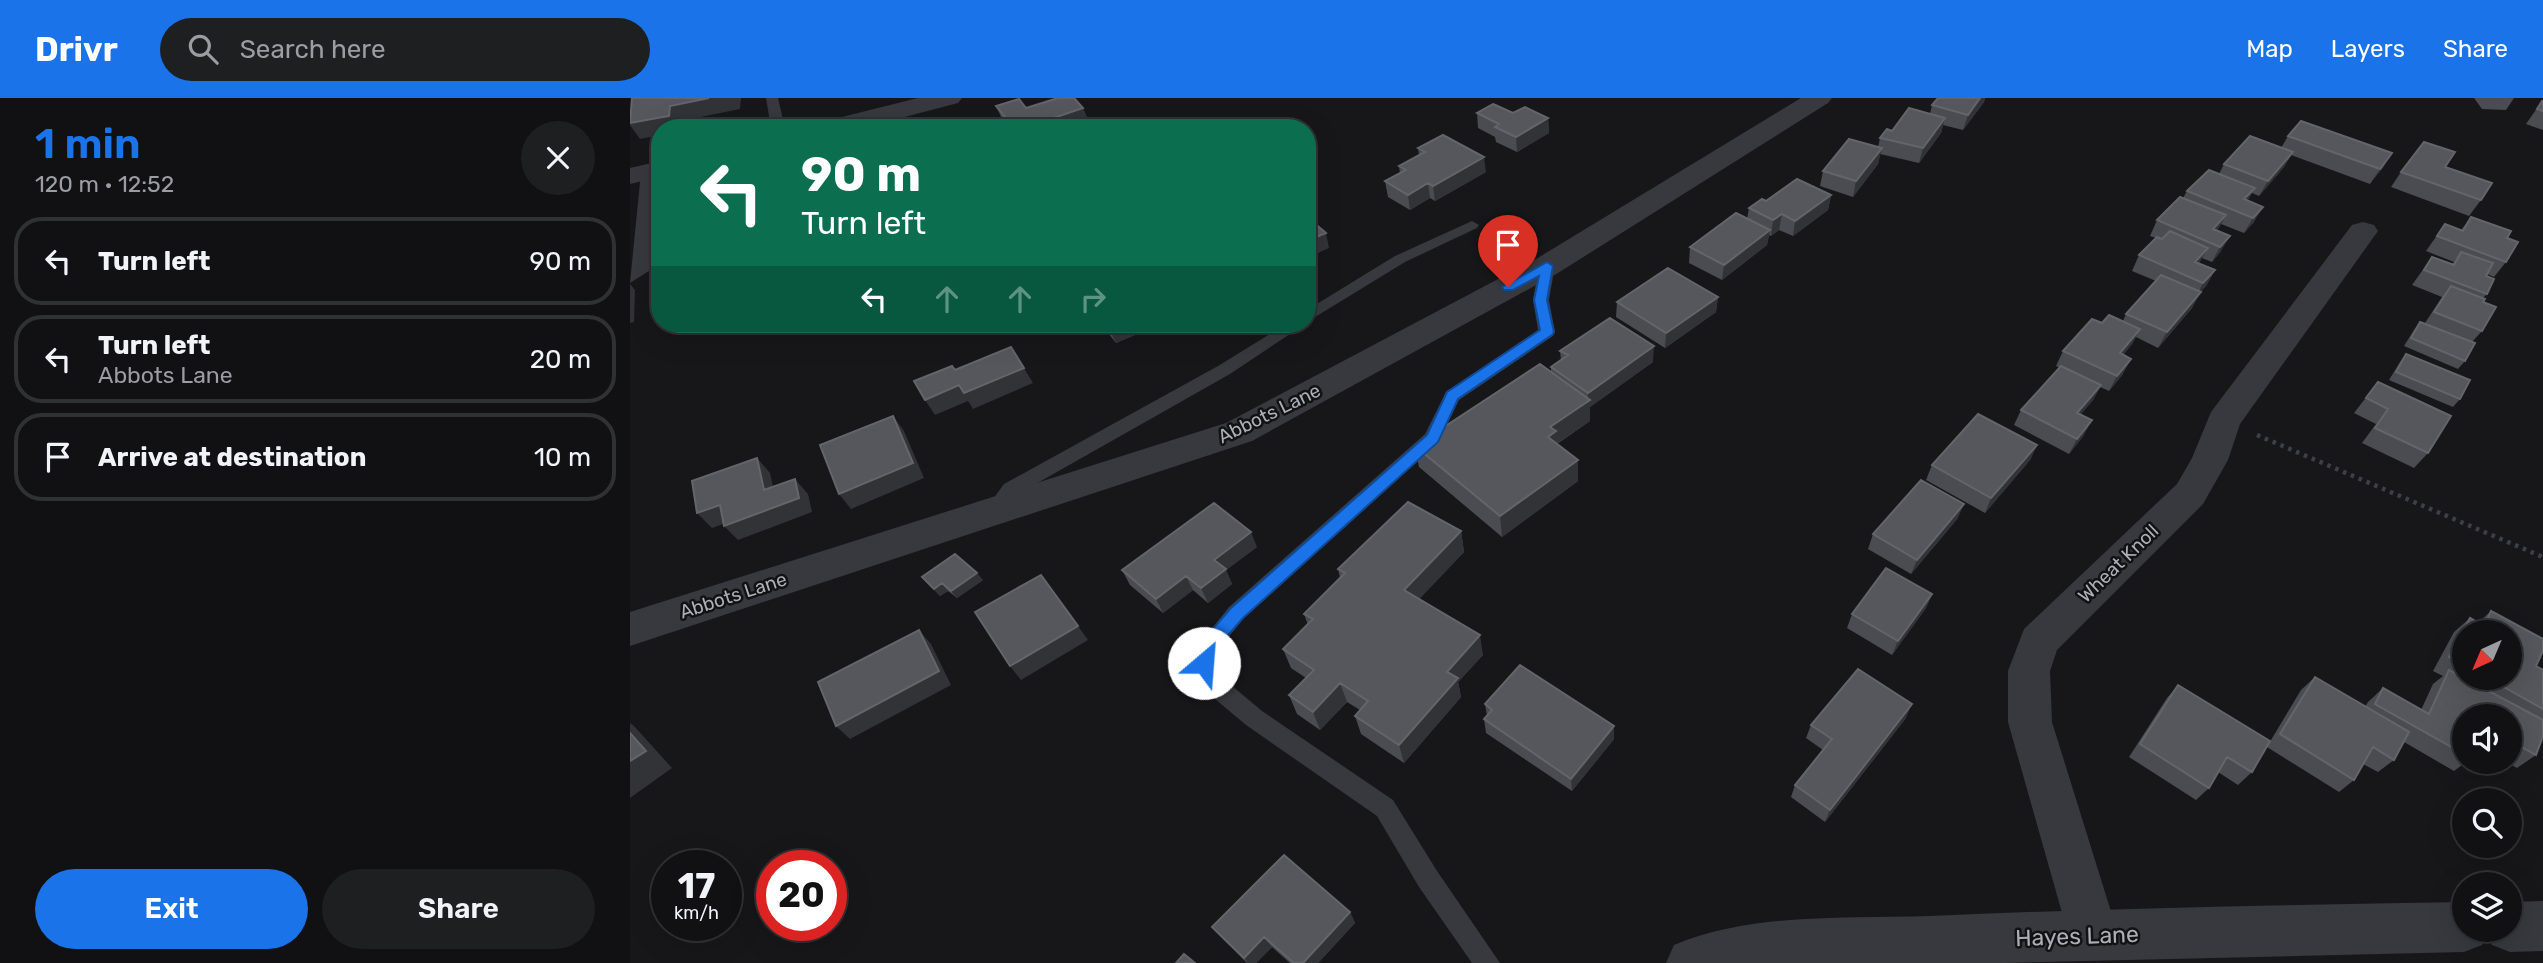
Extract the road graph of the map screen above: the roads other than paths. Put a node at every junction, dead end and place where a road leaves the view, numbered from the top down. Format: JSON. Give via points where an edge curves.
{"nodes":[{"id":1,"x":772,"y":98,"type":"edge"},
{"id":2,"x":949,"y":98,"type":"edge"},
{"id":3,"x":1819,"y":98,"type":"edge"},
{"id":4,"x":776,"y":119,"type":"edge"},
{"id":5,"x":866,"y":119,"type":"edge"},
{"id":6,"x":646,"y":172,"type":"edge"},
{"id":7,"x":1472,"y":225,"type":"dead end"},
{"id":8,"x":2363,"y":231,"type":"dead end"},
{"id":9,"x":1547,"y":266,"type":"junction"},
{"id":10,"x":630,"y":278,"type":"edge"},
{"id":11,"x":1316,"y":311,"type":"edge"},
{"id":12,"x":1283,"y":333,"type":"edge"},
{"id":13,"x":994,"y":510,"type":"junction"},
{"id":14,"x":630,"y":629,"type":"edge"},
{"id":15,"x":2522,"y":926,"type":"edge"},
{"id":16,"x":2543,"y":926,"type":"edge"},
{"id":17,"x":2452,"y":927,"type":"edge"},
{"id":18,"x":2093,"y":934,"type":"junction"},
{"id":19,"x":1487,"y":963,"type":"edge"},
{"id":20,"x":1692,"y":963,"type":"edge"}],
"edges":[{"from":1,"to":4,"type":"lane"},
{"from":2,"to":5,"type":"street"},
{"from":3,"to":9,"type":"street","name":"Abbots Lane"},
{"from":6,"to":10,"type":"lane","via":[[641,271]]},
{"from":7,"to":11,"type":"lane","via":[[1401,259]]},
{"from":8,"to":18,"type":"street","name":"Wheat Knoll","via":[[2223,421],[2210,460],[2190,494],[2039,640],[2029,671],[2030,722]]},
{"from":9,"to":13,"type":"street","name":"Abbots Lane","via":[[1239,432]]},
{"from":9,"to":19,"type":"lane","via":[[1541,300],[1547,332],[1452,396],[1432,438],[1254,596],[1209,645],[1204,663],[1210,681],[1254,718],[1385,808]]},
{"from":12,"to":13,"type":"lane","via":[[1011,489]]},
{"from":13,"to":14,"type":"street","name":"Abbots Lane"},
{"from":15,"to":16,"type":"street"},
{"from":17,"to":18,"type":"street","name":"Hayes Lane"},
{"from":18,"to":20,"type":"street","name":"Hayes Lane","via":[[1766,948]]}]}
